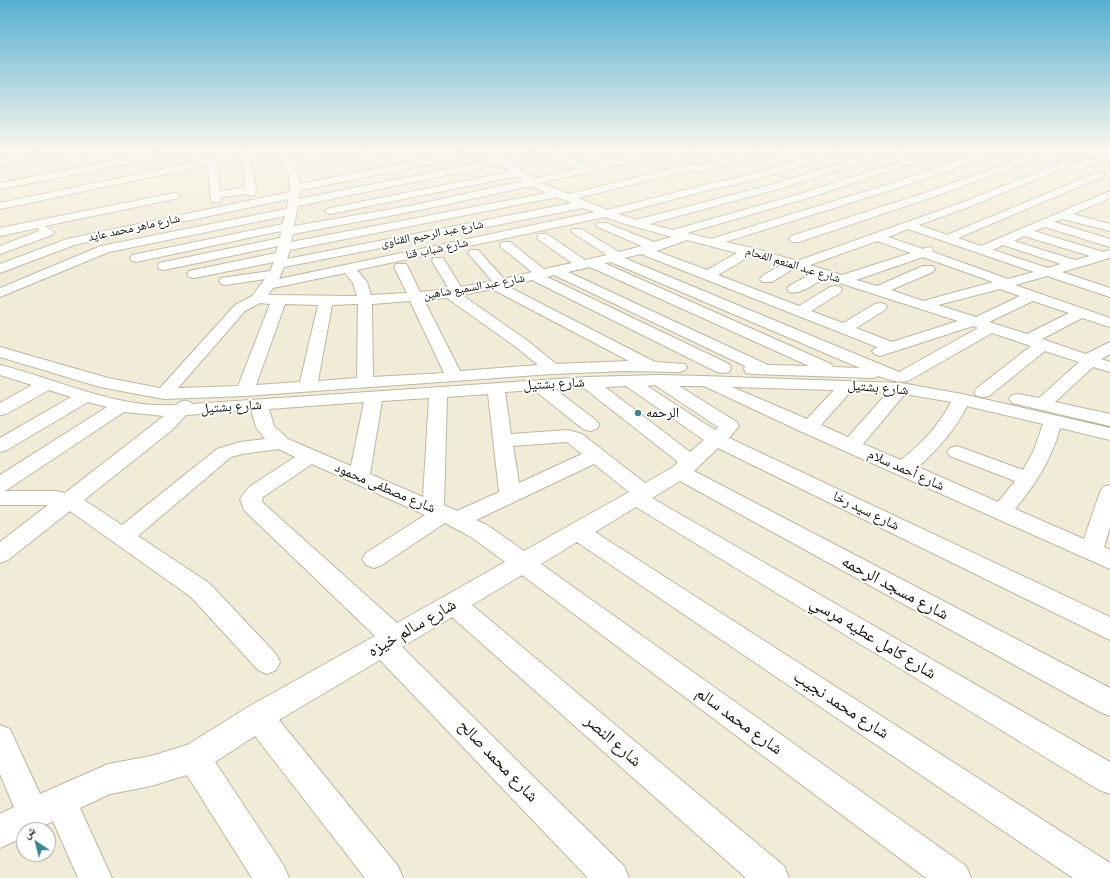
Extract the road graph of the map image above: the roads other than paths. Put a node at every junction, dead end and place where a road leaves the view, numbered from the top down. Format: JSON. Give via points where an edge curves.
{"nodes":[{"id":1,"x":49,"y":189,"type":"edge"},
{"id":2,"x":69,"y":189,"type":"edge"},
{"id":3,"x":72,"y":189,"type":"edge"},
{"id":4,"x":100,"y":189,"type":"edge"},
{"id":5,"x":140,"y":189,"type":"edge"},
{"id":6,"x":176,"y":189,"type":"edge"},
{"id":7,"x":215,"y":189,"type":"edge"},
{"id":8,"x":251,"y":189,"type":"edge"},
{"id":9,"x":284,"y":189,"type":"edge"},
{"id":10,"x":385,"y":189,"type":"edge"},
{"id":11,"x":409,"y":189,"type":"edge"},
{"id":12,"x":438,"y":189,"type":"edge"},
{"id":13,"x":501,"y":189,"type":"edge"},
{"id":14,"x":550,"y":189,"type":"edge"},
{"id":15,"x":581,"y":189,"type":"edge"},
{"id":16,"x":649,"y":189,"type":"edge"},
{"id":17,"x":668,"y":189,"type":"edge"},
{"id":18,"x":702,"y":189,"type":"edge"},
{"id":19,"x":708,"y":189,"type":"edge"},
{"id":20,"x":766,"y":189,"type":"edge"},
{"id":21,"x":786,"y":189,"type":"edge"},
{"id":22,"x":826,"y":189,"type":"edge"},
{"id":23,"x":885,"y":189,"type":"edge"},
{"id":24,"x":910,"y":189,"type":"edge"},
{"id":25,"x":947,"y":189,"type":"edge"},
{"id":26,"x":1004,"y":189,"type":"edge"},
{"id":27,"x":1059,"y":189,"type":"edge"},
{"id":28,"x":52,"y":192,"type":"junction"},
{"id":29,"x":558,"y":192,"type":"junction"},
{"id":30,"x":656,"y":192,"type":"junction"},
{"id":31,"x":1110,"y":194,"type":"edge"},
{"id":32,"x":929,"y":195,"type":"junction"},
{"id":33,"x":804,"y":196,"type":"junction"},
{"id":34,"x":731,"y":198,"type":"junction"},
{"id":35,"x":1098,"y":199,"type":"junction"},
{"id":36,"x":2,"y":203,"type":"edge"},
{"id":37,"x":1110,"y":203,"type":"edge"},
{"id":38,"x":137,"y":204,"type":"junction"},
{"id":39,"x":240,"y":206,"type":"junction"},
{"id":40,"x":498,"y":206,"type":"junction"},
{"id":41,"x":589,"y":206,"type":"junction"},
{"id":42,"x":832,"y":206,"type":"junction"},
{"id":43,"x":962,"y":206,"type":"junction"},
{"id":44,"x":1080,"y":207,"type":"junction"},
{"id":45,"x":415,"y":208,"type":"junction"},
{"id":46,"x":1095,"y":211,"type":"dead end"},
{"id":47,"x":93,"y":212,"type":"junction"},
{"id":48,"x":1063,"y":215,"type":"junction"},
{"id":49,"x":304,"y":216,"type":"dead end"},
{"id":50,"x":863,"y":217,"type":"junction"},
{"id":51,"x":254,"y":218,"type":"junction"},
{"id":52,"x":516,"y":218,"type":"junction"},
{"id":53,"x":134,"y":219,"type":"dead end"},
{"id":54,"x":604,"y":219,"type":"junction"},
{"id":55,"x":428,"y":220,"type":"junction"},
{"id":56,"x":89,"y":223,"type":"dead end"},
{"id":57,"x":335,"y":223,"type":"junction"},
{"id":58,"x":1044,"y":223,"type":"junction"},
{"id":59,"x":36,"y":224,"type":"junction"},
{"id":60,"x":636,"y":224,"type":"junction"},
{"id":61,"x":287,"y":226,"type":"junction"},
{"id":62,"x":903,"y":228,"type":"junction"},
{"id":63,"x":1110,"y":228,"type":"edge"},
{"id":64,"x":533,"y":229,"type":"junction"},
{"id":65,"x":577,"y":231,"type":"dead end"},
{"id":66,"x":0,"y":232,"type":"edge"},
{"id":67,"x":442,"y":232,"type":"junction"},
{"id":68,"x":1024,"y":232,"type":"junction"},
{"id":69,"x":672,"y":234,"type":"junction"},
{"id":70,"x":346,"y":236,"type":"junction"},
{"id":71,"x":686,"y":237,"type":"junction"},
{"id":72,"x":878,"y":237,"type":"junction"},
{"id":73,"x":542,"y":238,"type":"dead end"},
{"id":74,"x":795,"y":239,"type":"dead end"},
{"id":75,"x":951,"y":240,"type":"junction"},
{"id":76,"x":1003,"y":241,"type":"junction"},
{"id":77,"x":715,"y":243,"type":"junction"},
{"id":78,"x":1110,"y":243,"type":"edge"},
{"id":79,"x":457,"y":245,"type":"junction"},
{"id":80,"x":506,"y":245,"type":"dead end"},
{"id":81,"x":356,"y":249,"type":"junction"},
{"id":82,"x":649,"y":249,"type":"junction"},
{"id":83,"x":0,"y":250,"type":"edge"},
{"id":84,"x":749,"y":251,"type":"junction"},
{"id":85,"x":986,"y":252,"type":"junction"},
{"id":86,"x":474,"y":253,"type":"dead end"},
{"id":87,"x":923,"y":253,"type":"junction"},
{"id":88,"x":766,"y":256,"type":"junction"},
{"id":89,"x":136,"y":258,"type":"dead end"},
{"id":90,"x":616,"y":258,"type":"junction"},
{"id":91,"x":1104,"y":259,"type":"edge"},
{"id":92,"x":438,"y":261,"type":"dead end"},
{"id":93,"x":972,"y":261,"type":"junction"},
{"id":94,"x":677,"y":263,"type":"junction"},
{"id":95,"x":368,"y":264,"type":"junction"},
{"id":96,"x":588,"y":264,"type":"junction"},
{"id":97,"x":1076,"y":264,"type":"junction"},
{"id":98,"x":794,"y":265,"type":"junction"},
{"id":99,"x":164,"y":266,"type":"dead end"},
{"id":100,"x":959,"y":266,"type":"junction"},
{"id":101,"x":401,"y":267,"type":"dead end"},
{"id":102,"x":348,"y":268,"type":"junction"},
{"id":103,"x":0,"y":269,"type":"edge"},
{"id":104,"x":928,"y":269,"type":"dead end"},
{"id":105,"x":1049,"y":272,"type":"junction"},
{"id":106,"x":194,"y":274,"type":"dead end"},
{"id":107,"x":544,"y":274,"type":"junction"},
{"id":108,"x":822,"y":274,"type":"junction"},
{"id":109,"x":708,"y":275,"type":"junction"},
{"id":110,"x":0,"y":278,"type":"edge"},
{"id":111,"x":1030,"y":278,"type":"junction"},
{"id":112,"x":767,"y":279,"type":"dead end"},
{"id":113,"x":1005,"y":280,"type":"junction"},
{"id":114,"x":226,"y":281,"type":"dead end"},
{"id":115,"x":497,"y":284,"type":"junction"},
{"id":116,"x":730,"y":284,"type":"junction"},
{"id":117,"x":28,"y":285,"type":"junction"},
{"id":118,"x":839,"y":285,"type":"junction"},
{"id":119,"x":779,"y":287,"type":"dead end"},
{"id":120,"x":794,"y":289,"type":"dead end"},
{"id":121,"x":1107,"y":289,"type":"edge"},
{"id":122,"x":878,"y":291,"type":"junction"},
{"id":123,"x":0,"y":292,"type":"edge"},
{"id":124,"x":453,"y":292,"type":"junction"},
{"id":125,"x":1033,"y":295,"type":"junction"},
{"id":126,"x":762,"y":296,"type":"junction"},
{"id":127,"x":415,"y":297,"type":"junction"},
{"id":128,"x":257,"y":299,"type":"junction"},
{"id":129,"x":326,"y":299,"type":"junction"},
{"id":130,"x":365,"y":299,"type":"junction"},
{"id":131,"x":279,"y":300,"type":"junction"},
{"id":132,"x":923,"y":305,"type":"junction"},
{"id":133,"x":1110,"y":305,"type":"edge"},
{"id":134,"x":880,"y":307,"type":"dead end"},
{"id":135,"x":800,"y":311,"type":"junction"},
{"id":136,"x":1082,"y":313,"type":"junction"},
{"id":137,"x":976,"y":322,"type":"junction"},
{"id":138,"x":1110,"y":323,"type":"edge"},
{"id":139,"x":992,"y":327,"type":"junction"},
{"id":140,"x":844,"y":329,"type":"junction"},
{"id":141,"x":1035,"y":342,"type":"junction"},
{"id":142,"x":892,"y":347,"type":"junction"},
{"id":143,"x":1110,"y":347,"type":"edge"},
{"id":144,"x":0,"y":352,"type":"edge"},
{"id":145,"x":856,"y":360,"type":"junction"},
{"id":146,"x":1089,"y":360,"type":"junction"},
{"id":147,"x":1110,"y":367,"type":"edge"},
{"id":148,"x":552,"y":368,"type":"junction"},
{"id":149,"x":723,"y":368,"type":"junction"},
{"id":150,"x":764,"y":369,"type":"junction"},
{"id":151,"x":0,"y":370,"type":"edge"},
{"id":152,"x":835,"y":371,"type":"junction"},
{"id":153,"x":656,"y":373,"type":"junction"},
{"id":154,"x":454,"y":377,"type":"junction"},
{"id":155,"x":629,"y":380,"type":"junction"},
{"id":156,"x":899,"y":380,"type":"junction"},
{"id":157,"x":702,"y":381,"type":"junction"},
{"id":158,"x":587,"y":382,"type":"junction"},
{"id":159,"x":47,"y":384,"type":"junction"},
{"id":160,"x":538,"y":385,"type":"junction"},
{"id":161,"x":848,"y":385,"type":"junction"},
{"id":162,"x":308,"y":386,"type":"junction"},
{"id":163,"x":496,"y":388,"type":"junction"},
{"id":164,"x":370,"y":389,"type":"junction"},
{"id":165,"x":438,"y":392,"type":"junction"},
{"id":166,"x":983,"y":392,"type":"junction"},
{"id":167,"x":164,"y":394,"type":"junction"},
{"id":168,"x":195,"y":394,"type":"junction"},
{"id":169,"x":85,"y":396,"type":"junction"},
{"id":170,"x":252,"y":398,"type":"junction"},
{"id":171,"x":962,"y":399,"type":"junction"},
{"id":172,"x":121,"y":406,"type":"junction"},
{"id":173,"x":0,"y":410,"type":"edge"},
{"id":174,"x":181,"y":411,"type":"junction"},
{"id":175,"x":1047,"y":413,"type":"junction"},
{"id":176,"x":1110,"y":420,"type":"edge"},
{"id":177,"x":590,"y":425,"type":"dead end"},
{"id":178,"x":809,"y":428,"type":"junction"},
{"id":179,"x":1110,"y":434,"type":"edge"},
{"id":180,"x":716,"y":439,"type":"junction"},
{"id":181,"x":503,"y":441,"type":"junction"},
{"id":182,"x":281,"y":443,"type":"junction"},
{"id":183,"x":0,"y":446,"type":"edge"},
{"id":184,"x":851,"y":446,"type":"junction"},
{"id":185,"x":958,"y":452,"type":"dead end"},
{"id":186,"x":596,"y":455,"type":"junction"},
{"id":187,"x":310,"y":456,"type":"junction"},
{"id":188,"x":686,"y":467,"type":"junction"},
{"id":189,"x":902,"y":469,"type":"junction"},
{"id":190,"x":359,"y":478,"type":"junction"},
{"id":191,"x":1028,"y":479,"type":"junction"},
{"id":192,"x":0,"y":485,"type":"edge"},
{"id":193,"x":1110,"y":492,"type":"edge"},
{"id":194,"x":510,"y":495,"type":"junction"},
{"id":195,"x":640,"y":495,"type":"junction"},
{"id":196,"x":0,"y":498,"type":"edge"},
{"id":197,"x":70,"y":501,"type":"junction"},
{"id":198,"x":1001,"y":512,"type":"junction"},
{"id":199,"x":444,"y":514,"type":"junction"},
{"id":200,"x":578,"y":532,"type":"junction"},
{"id":201,"x":122,"y":536,"type":"junction"},
{"id":202,"x":0,"y":554,"type":"edge"},
{"id":203,"x":1101,"y":556,"type":"edge"},
{"id":204,"x":374,"y":559,"type":"dead end"},
{"id":205,"x":524,"y":563,"type":"junction"},
{"id":206,"x":454,"y":604,"type":"junction"},
{"id":207,"x":1110,"y":629,"type":"edge"},
{"id":208,"x":389,"y":641,"type":"junction"},
{"id":209,"x":267,"y":662,"type":"dead end"},
{"id":210,"x":1110,"y":703,"type":"edge"},
{"id":211,"x":258,"y":717,"type":"junction"},
{"id":212,"x":0,"y":739,"type":"edge"},
{"id":213,"x":194,"y":758,"type":"junction"},
{"id":214,"x":1110,"y":779,"type":"edge"},
{"id":215,"x":47,"y":807,"type":"junction"},
{"id":216,"x":0,"y":832,"type":"edge"},
{"id":217,"x":88,"y":875,"type":"edge"},
{"id":218,"x":272,"y":878,"type":"edge"},
{"id":219,"x":386,"y":878,"type":"edge"},
{"id":220,"x":612,"y":878,"type":"edge"},
{"id":221,"x":772,"y":878,"type":"edge"},
{"id":222,"x":954,"y":878,"type":"edge"},
{"id":223,"x":1104,"y":878,"type":"edge"}],
"edges":[{"from":1,"to":28,"type":"street"},
{"from":2,"to":28,"type":"street"},
{"from":3,"to":36,"type":"street"},
{"from":4,"to":47,"type":"street"},
{"from":5,"to":38,"type":"street"},
{"from":6,"to":38,"type":"street","via":[[175,200]]},
{"from":7,"to":8,"type":"street","via":[[216,198],[251,192]]},
{"from":9,"to":61,"type":"street"},
{"from":10,"to":61,"type":"street"},
{"from":11,"to":61,"type":"street"},
{"from":12,"to":57,"type":"street","via":[[322,212]]},
{"from":13,"to":45,"type":"street"},
{"from":14,"to":29,"type":"street","name":"شارع عبد المنعم الفحام"},
{"from":15,"to":29,"type":"street"},
{"from":16,"to":30,"type":"street"},
{"from":17,"to":30,"type":"street","name":"شارع عبد الرحيم القناوى"},
{"from":18,"to":54,"type":"street","name":"شارع شباب قنا"},
{"from":19,"to":34,"type":"street"},
{"from":20,"to":34,"type":"street"},
{"from":21,"to":33,"type":"street"},
{"from":22,"to":33,"type":"street"},
{"from":23,"to":42,"type":"street"},
{"from":24,"to":32,"type":"street"},
{"from":25,"to":32,"type":"street"},
{"from":26,"to":43,"type":"street"},
{"from":27,"to":75,"type":"street"},
{"from":28,"to":36,"type":"street"},
{"from":29,"to":40,"type":"street"},
{"from":29,"to":41,"type":"street","name":"شارع عبد المنعم الفحام"},
{"from":30,"to":41,"type":"street","name":"شارع عبد الرحيم القناوى"},
{"from":31,"to":35,"type":"street"},
{"from":32,"to":43,"type":"street"},
{"from":32,"to":50,"type":"street"},
{"from":33,"to":42,"type":"street"},
{"from":33,"to":69,"type":"street"},
{"from":34,"to":60,"type":"street"},
{"from":35,"to":37,"type":"street"},
{"from":35,"to":44,"type":"street"},
{"from":36,"to":59,"type":"street"},
{"from":38,"to":47,"type":"street"},
{"from":38,"to":53,"type":"street"},
{"from":39,"to":51,"type":"street"},
{"from":39,"to":61,"type":"street","name":"شارع ماهر محمد عايد"},
{"from":39,"to":103,"type":"street","name":"شارع ماهر محمد عايد","via":[[71,242]]},
{"from":40,"to":52,"type":"street"},
{"from":40,"to":55,"type":"street"},
{"from":41,"to":52,"type":"street","name":"شارع عبد الرحيم القناوى"},
{"from":41,"to":54,"type":"street","name":"شارع عبد المنعم الفحام"},
{"from":42,"to":50,"type":"street"},
{"from":42,"to":77,"type":"street"},
{"from":43,"to":62,"type":"street"},
{"from":44,"to":46,"type":"street"},
{"from":44,"to":48,"type":"street"},
{"from":45,"to":55,"type":"street"},
{"from":45,"to":57,"type":"street"},
{"from":47,"to":56,"type":"street"},
{"from":47,"to":59,"type":"street"},
{"from":48,"to":58,"type":"street"},
{"from":48,"to":63,"type":"street"},
{"from":49,"to":61,"type":"street"},
{"from":50,"to":62,"type":"street"},
{"from":50,"to":74,"type":"street"},
{"from":51,"to":61,"type":"street"},
{"from":51,"to":117,"type":"street","via":[[105,249]]},
{"from":52,"to":64,"type":"street"},
{"from":52,"to":67,"type":"street","name":"شارع عبد الرحيم القناوى"},
{"from":54,"to":60,"type":"street","name":"شارع عبد المنعم الفحام"},
{"from":54,"to":64,"type":"street","name":"شارع شباب قنا"},
{"from":54,"to":82,"type":"street"},
{"from":55,"to":67,"type":"street"},
{"from":55,"to":70,"type":"street"},
{"from":57,"to":61,"type":"street"},
{"from":57,"to":70,"type":"street"},
{"from":58,"to":68,"type":"street"},
{"from":58,"to":78,"type":"street"},
{"from":59,"to":66,"type":"street"},
{"from":59,"to":83,"type":"street","via":[[48,232]]},
{"from":60,"to":69,"type":"street","name":"شارع عبد المنعم الفحام"},
{"from":61,"to":70,"type":"street"},
{"from":61,"to":81,"type":"street","name":"شارع عبد الرحيم القناوى"},
{"from":61,"to":89,"type":"street"},
{"from":61,"to":99,"type":"street"},
{"from":61,"to":102,"type":"street","name":"شارع شباب قنا"},
{"from":61,"to":106,"type":"street"},
{"from":61,"to":114,"type":"street"},
{"from":61,"to":128,"type":"street"},
{"from":62,"to":72,"type":"street"},
{"from":62,"to":75,"type":"street"},
{"from":64,"to":79,"type":"street","name":"شارع شباب قنا"},
{"from":65,"to":90,"type":"street"},
{"from":67,"to":79,"type":"street"},
{"from":67,"to":81,"type":"street","name":"شارع عبد الرحيم القناوى"},
{"from":68,"to":76,"type":"street"},
{"from":68,"to":91,"type":"street"},
{"from":69,"to":71,"type":"street","name":"شارع عبد المنعم الفحام"},
{"from":70,"to":81,"type":"street"},
{"from":71,"to":77,"type":"street","name":"شارع عبد المنعم الفحام"},
{"from":71,"to":82,"type":"street","name":"شارع عبد السميع شاهين"},
{"from":72,"to":87,"type":"street"},
{"from":72,"to":98,"type":"street"},
{"from":73,"to":96,"type":"street"},
{"from":75,"to":85,"type":"street"},
{"from":75,"to":87,"type":"street"},
{"from":76,"to":85,"type":"street"},
{"from":76,"to":97,"type":"street"},
{"from":77,"to":84,"type":"street","name":"شارع عبد المنعم الفحام"},
{"from":77,"to":94,"type":"street"},
{"from":79,"to":95,"type":"street","name":"شارع شباب قنا"},
{"from":80,"to":107,"type":"street"},
{"from":81,"to":95,"type":"street"},
{"from":82,"to":90,"type":"street","name":"شارع عبد السميع شاهين"},
{"from":82,"to":94,"type":"street"},
{"from":84,"to":88,"type":"street","name":"شارع عبد المنعم الفحام"},
{"from":84,"to":109,"type":"street"},
{"from":85,"to":93,"type":"street"},
{"from":85,"to":105,"type":"street"},
{"from":86,"to":115,"type":"street"},
{"from":87,"to":100,"type":"street"},
{"from":87,"to":118,"type":"street"},
{"from":88,"to":98,"type":"street","name":"شارع عبد المنعم الفحام"},
{"from":88,"to":116,"type":"street"},
{"from":90,"to":96,"type":"street","name":"شارع عبد السميع شاهين"},
{"from":90,"to":145,"type":"street"},
{"from":91,"to":97,"type":"street"},
{"from":92,"to":124,"type":"street"},
{"from":93,"to":100,"type":"street"},
{"from":93,"to":113,"type":"street"},
{"from":94,"to":109,"type":"street"},
{"from":95,"to":102,"type":"street","name":"شارع شباب قنا"},
{"from":96,"to":107,"type":"street","name":"شارع عبد السميع شاهين"},
{"from":96,"to":152,"type":"street"},
{"from":97,"to":105,"type":"street"},
{"from":98,"to":108,"type":"street","name":"شارع عبد المنعم الفحام"},
{"from":98,"to":112,"type":"street"},
{"from":100,"to":113,"type":"street"},
{"from":101,"to":127,"type":"street"},
{"from":102,"to":130,"type":"street","via":[[360,282]]},
{"from":104,"to":122,"type":"street"},
{"from":105,"to":111,"type":"street"},
{"from":105,"to":121,"type":"street"},
{"from":107,"to":115,"type":"street","name":"شارع عبد السميع شاهين"},
{"from":107,"to":149,"type":"street"},
{"from":107,"to":150,"type":"street"},
{"from":108,"to":118,"type":"street","name":"شارع عبد المنعم الفحام"},
{"from":108,"to":120,"type":"street"},
{"from":109,"to":116,"type":"street"},
{"from":110,"to":117,"type":"street"},
{"from":111,"to":113,"type":"street"},
{"from":111,"to":133,"type":"street"},
{"from":113,"to":125,"type":"street"},
{"from":113,"to":132,"type":"street"},
{"from":115,"to":124,"type":"street","name":"شارع عبد السميع شاهين"},
{"from":115,"to":153,"type":"street"},
{"from":116,"to":126,"type":"street"},
{"from":117,"to":123,"type":"street"},
{"from":118,"to":122,"type":"street","name":"شارع عبد المنعم الفحام"},
{"from":118,"to":135,"type":"street"},
{"from":119,"to":126,"type":"street"},
{"from":122,"to":132,"type":"street","name":"شارع عبد المنعم الفحام"},
{"from":124,"to":127,"type":"street","name":"شارع عبد السميع شاهين"},
{"from":124,"to":148,"type":"street"},
{"from":125,"to":136,"type":"street"},
{"from":125,"to":137,"type":"street"},
{"from":126,"to":135,"type":"street"},
{"from":127,"to":130,"type":"street","name":"شارع عبد السميع شاهين"},
{"from":127,"to":154,"type":"street"},
{"from":128,"to":131,"type":"street","name":"شارع عبد السميع شاهين"},
{"from":128,"to":167,"type":"street","via":[[240,308]]},
{"from":129,"to":130,"type":"street","name":"شارع عبد السميع شاهين"},
{"from":129,"to":131,"type":"street","name":"شارع عبد السميع شاهين"},
{"from":129,"to":162,"type":"street"},
{"from":130,"to":164,"type":"street"},
{"from":131,"to":170,"type":"street"},
{"from":132,"to":137,"type":"street","name":"شارع عبد المنعم الفحام"},
{"from":134,"to":140,"type":"street"},
{"from":135,"to":140,"type":"street"},
{"from":136,"to":138,"type":"street"},
{"from":136,"to":141,"type":"street"},
{"from":137,"to":139,"type":"street","name":"شارع عبد المنعم الفحام"},
{"from":137,"to":142,"type":"street"},
{"from":139,"to":141,"type":"street","name":"شارع عبد المنعم الفحام"},
{"from":139,"to":156,"type":"street"},
{"from":140,"to":142,"type":"street"},
{"from":141,"to":146,"type":"street","name":"شارع عبد المنعم الفحام"},
{"from":141,"to":166,"type":"street"},
{"from":142,"to":145,"type":"street"},
{"from":143,"to":146,"type":"street"},
{"from":144,"to":167,"type":"street","name":"شارع بشتيل","via":[[106,382]]},
{"from":145,"to":152,"type":"street"},
{"from":145,"to":156,"type":"street"},
{"from":146,"to":147,"type":"street","name":"شارع عبد المنعم الفحام"},
{"from":146,"to":175,"type":"street"},
{"from":148,"to":153,"type":"street","name":"شارع بشتيل"},
{"from":148,"to":154,"type":"street","name":"شارع بشتيل"},
{"from":149,"to":150,"type":"street","name":"شارع بشتيل"},
{"from":149,"to":153,"type":"street","name":"شارع بشتيل"},
{"from":150,"to":152,"type":"street","name":"شارع بشتيل"},
{"from":151,"to":159,"type":"street","name":"شارع بشتيل"},
{"from":152,"to":156,"type":"street","name":"شارع بشتيل"},
{"from":153,"to":155,"type":"street","name":"شارع بشتيل"},
{"from":153,"to":157,"type":"street","name":"شارع بشتيل"},
{"from":153,"to":180,"type":"street","name":"شارع سالم خيزه","via":[[730,424]]},
{"from":154,"to":164,"type":"street","name":"شارع بشتيل"},
{"from":155,"to":158,"type":"street","name":"شارع بشتيل"},
{"from":155,"to":180,"type":"street","name":"شارع سيد رخا"},
{"from":156,"to":161,"type":"street","name":"شارع بشتيل"},
{"from":156,"to":166,"type":"street","name":"شارع بشتيل"},
{"from":156,"to":171,"type":"street","name":"شارع بشتيل"},
{"from":156,"to":184,"type":"street"},
{"from":157,"to":161,"type":"street","name":"شارع بشتيل"},
{"from":157,"to":178,"type":"street","name":"شارع أحمد سلام"},
{"from":158,"to":160,"type":"street","name":"شارع بشتيل"},
{"from":158,"to":188,"type":"street","name":"شارع مسجد الرحمه"},
{"from":159,"to":169,"type":"street","name":"شارع بشتيل"},
{"from":159,"to":173,"type":"street"},
{"from":160,"to":163,"type":"street","name":"شارع بشتيل"},
{"from":160,"to":177,"type":"street"},
{"from":161,"to":178,"type":"street"},
{"from":162,"to":164,"type":"street","name":"شارع بشتيل"},
{"from":162,"to":170,"type":"street","name":"شارع بشتيل"},
{"from":163,"to":165,"type":"street","name":"شارع بشتيل"},
{"from":163,"to":181,"type":"street"},
{"from":164,"to":165,"type":"street","name":"شارع بشتيل"},
{"from":164,"to":170,"type":"street","name":"شارع بشتيل"},
{"from":164,"to":190,"type":"street"},
{"from":165,"to":199,"type":"street"},
{"from":166,"to":175,"type":"street","name":"شارع بشتيل"},
{"from":167,"to":168,"type":"street","name":"شارع بشتيل"},
{"from":168,"to":170,"type":"street","name":"شارع بشتيل"},
{"from":168,"to":174,"type":"street"},
{"from":169,"to":172,"type":"street","name":"شارع بشتيل"},
{"from":169,"to":183,"type":"street"},
{"from":170,"to":174,"type":"street","name":"شارع بشتيل"},
{"from":170,"to":182,"type":"street","name":"شارع مصطفى محمود","via":[[269,433]]},
{"from":171,"to":175,"type":"street","name":"شارع بشتيل"},
{"from":171,"to":189,"type":"street","via":[[950,422],[930,446]]},
{"from":172,"to":174,"type":"street","name":"شارع بشتيل"},
{"from":172,"to":192,"type":"street"},
{"from":174,"to":197,"type":"street"},
{"from":175,"to":176,"type":"street","name":"شارع بشتيل"},
{"from":175,"to":179,"type":"street","name":"شارع بشتيل"},
{"from":175,"to":191,"type":"street","via":[[1044,450]]},
{"from":178,"to":184,"type":"street","name":"شارع أحمد سلام"},
{"from":180,"to":188,"type":"street","name":"شارع سالم خيزه"},
{"from":180,"to":207,"type":"street","name":"شارع سيد رخا"},
{"from":181,"to":186,"type":"street","name":"شارع كامل عطيه مرسي","via":[[568,436],[575,438]]},
{"from":181,"to":194,"type":"street"},
{"from":182,"to":187,"type":"street","name":"شارع مصطفى محمود"},
{"from":182,"to":201,"type":"street","via":[[240,448],[224,453]]},
{"from":184,"to":189,"type":"street","name":"شارع أحمد سلام"},
{"from":185,"to":191,"type":"street"},
{"from":186,"to":194,"type":"street"},
{"from":186,"to":195,"type":"street","name":"شارع كامل عطيه مرسي"},
{"from":187,"to":190,"type":"street","name":"شارع مصطفى محمود"},
{"from":187,"to":208,"type":"street","name":"شارع محمد صالح","via":[[256,492],[251,499],[252,506]]},
{"from":188,"to":195,"type":"street","name":"شارع سالم خيزه"},
{"from":188,"to":210,"type":"street","name":"شارع مسجد الرحمه"},
{"from":189,"to":198,"type":"street","name":"شارع أحمد سلام"},
{"from":190,"to":199,"type":"street","name":"شارع مصطفى محمود"},
{"from":191,"to":198,"type":"street"},
{"from":193,"to":203,"type":"street"},
{"from":194,"to":199,"type":"street"},
{"from":195,"to":200,"type":"street","name":"شارع سالم خيزه"},
{"from":195,"to":214,"type":"street","name":"شارع كامل عطيه مرسي"},
{"from":196,"to":197,"type":"street","via":[[56,498]]},
{"from":197,"to":201,"type":"street"},
{"from":197,"to":202,"type":"street"},
{"from":198,"to":203,"type":"street","name":"شارع أحمد سلام"},
{"from":199,"to":204,"type":"street"},
{"from":199,"to":205,"type":"street","name":"شارع مصطفى محمود","via":[[479,531]]},
{"from":200,"to":205,"type":"street","name":"شارع سالم خيزه"},
{"from":200,"to":223,"type":"street","name":"شارع محمد نجيب"},
{"from":201,"to":209,"type":"street","via":[[200,590]]},
{"from":205,"to":206,"type":"street","name":"شارع سالم خيزه"},
{"from":205,"to":222,"type":"street","name":"شارع محمد سالم"},
{"from":206,"to":208,"type":"street","name":"شارع سالم خيزه"},
{"from":206,"to":221,"type":"street","name":"شارع النصر"},
{"from":208,"to":211,"type":"street","name":"شارع سالم خيزه"},
{"from":208,"to":220,"type":"street","name":"شارع محمد صالح"},
{"from":211,"to":213,"type":"street","name":"شارع سالم خيزه"},
{"from":211,"to":219,"type":"street"},
{"from":212,"to":215,"type":"street"},
{"from":213,"to":215,"type":"street","name":"شارع سالم خيزه","via":[[108,780]]},
{"from":213,"to":218,"type":"street"},
{"from":215,"to":216,"type":"street","name":"شارع سالم خيزه"},
{"from":215,"to":217,"type":"street"}]}
